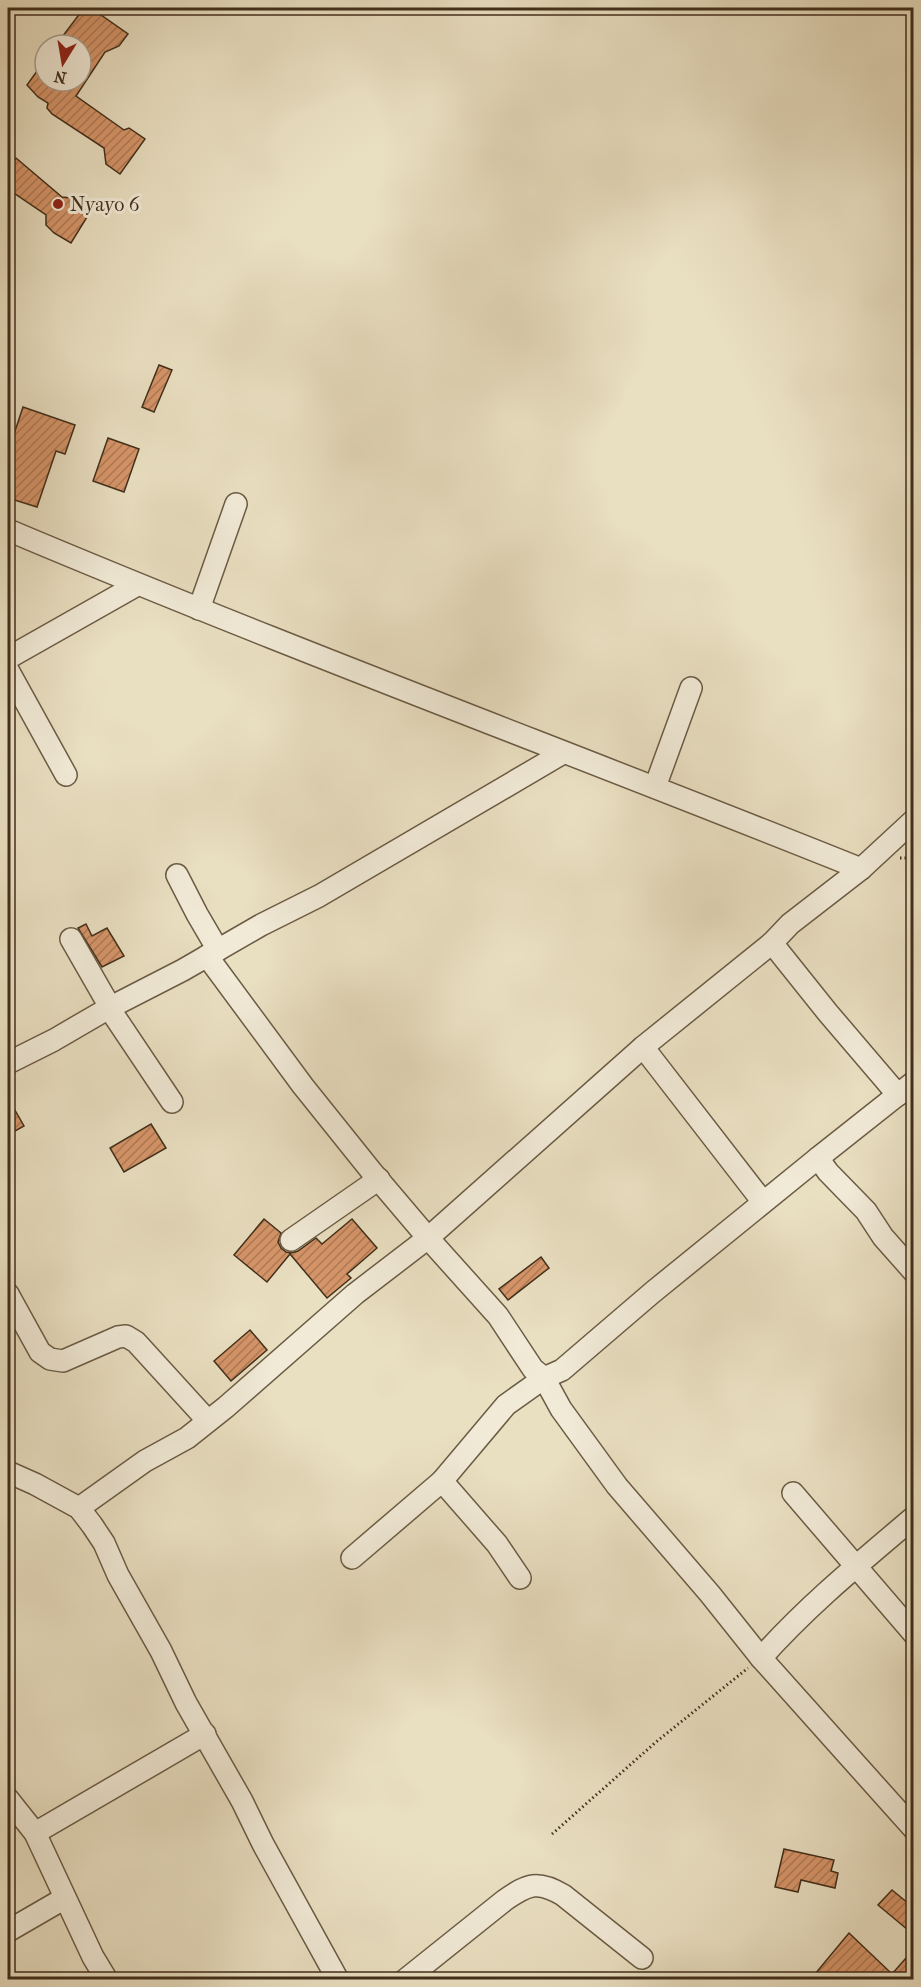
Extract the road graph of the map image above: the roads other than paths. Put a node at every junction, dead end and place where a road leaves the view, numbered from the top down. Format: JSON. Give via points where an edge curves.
{"nodes":[{"id":1,"x":236,"y":504,"type":"dead end"},
{"id":2,"x":8,"y":530,"type":"edge"},
{"id":3,"x":137,"y":585,"type":"junction"},
{"id":4,"x":199,"y":609,"type":"junction"},
{"id":5,"x":8,"y":658,"type":"edge"},
{"id":6,"x":8,"y":670,"type":"edge"},
{"id":7,"x":691,"y":688,"type":"dead end"},
{"id":8,"x":563,"y":753,"type":"junction"},
{"id":9,"x":66,"y":775,"type":"dead end"},
{"id":10,"x":655,"y":786,"type":"junction"},
{"id":11,"x":914,"y":820,"type":"edge"},
{"id":12,"x":861,"y":870,"type":"junction"},
{"id":13,"x":177,"y":875,"type":"dead end"},
{"id":14,"x":71,"y":939,"type":"dead end"},
{"id":15,"x":772,"y":943,"type":"junction"},
{"id":16,"x":213,"y":953,"type":"junction"},
{"id":17,"x":110,"y":1008,"type":"junction"},
{"id":18,"x":643,"y":1047,"type":"junction"},
{"id":19,"x":8,"y":1063,"type":"edge"},
{"id":20,"x":906,"y":1088,"type":"edge"},
{"id":21,"x":171,"y":1102,"type":"dead end"},
{"id":22,"x":818,"y":1158,"type":"junction"},
{"id":23,"x":379,"y":1179,"type":"junction"},
{"id":24,"x":763,"y":1202,"type":"junction"},
{"id":25,"x":428,"y":1238,"type":"junction"},
{"id":26,"x":291,"y":1240,"type":"dead end"},
{"id":27,"x":914,"y":1272,"type":"edge"},
{"id":28,"x":8,"y":1294,"type":"edge"},
{"id":29,"x":544,"y":1378,"type":"junction"},
{"id":30,"x":208,"y":1421,"type":"junction"},
{"id":31,"x":8,"y":1472,"type":"edge"},
{"id":32,"x":442,"y":1481,"type":"junction"},
{"id":33,"x":793,"y":1493,"type":"dead end"},
{"id":34,"x":79,"y":1508,"type":"junction"},
{"id":35,"x":914,"y":1517,"type":"edge"},
{"id":36,"x":352,"y":1558,"type":"dead end"},
{"id":37,"x":856,"y":1565,"type":"junction"},
{"id":38,"x":520,"y":1578,"type":"dead end"},
{"id":39,"x":914,"y":1634,"type":"edge"},
{"id":40,"x":761,"y":1658,"type":"junction"},
{"id":41,"x":205,"y":1734,"type":"junction"},
{"id":42,"x":8,"y":1799,"type":"edge"},
{"id":43,"x":914,"y":1829,"type":"edge"},
{"id":44,"x":35,"y":1833,"type":"junction"},
{"id":45,"x":65,"y":1898,"type":"junction"},
{"id":46,"x":8,"y":1931,"type":"edge"},
{"id":47,"x":642,"y":1958,"type":"dead end"},
{"id":48,"x":107,"y":1980,"type":"edge"},
{"id":49,"x":338,"y":1980,"type":"edge"},
{"id":50,"x":405,"y":1980,"type":"edge"}],
"edges":[{"from":1,"to":4,"type":"street"},
{"from":2,"to":3,"type":"street"},
{"from":3,"to":4,"type":"street"},
{"from":3,"to":5,"type":"street"},
{"from":4,"to":8,"type":"street"},
{"from":6,"to":9,"type":"street"},
{"from":7,"to":10,"type":"street"},
{"from":8,"to":10,"type":"street"},
{"from":8,"to":16,"type":"street","via":[[319,896]]},
{"from":10,"to":12,"type":"street"},
{"from":11,"to":12,"type":"street"},
{"from":12,"to":15,"type":"street","via":[[790,924]]},
{"from":13,"to":16,"type":"street"},
{"from":14,"to":17,"type":"street"},
{"from":15,"to":18,"type":"street"},
{"from":15,"to":20,"type":"street","via":[[828,1013]]},
{"from":16,"to":17,"type":"street"},
{"from":16,"to":23,"type":"street","via":[[303,1086]]},
{"from":17,"to":19,"type":"street"},
{"from":17,"to":21,"type":"street"},
{"from":18,"to":24,"type":"street"},
{"from":18,"to":25,"type":"street"},
{"from":20,"to":22,"type":"street"},
{"from":22,"to":24,"type":"street"},
{"from":22,"to":27,"type":"street"},
{"from":23,"to":25,"type":"street"},
{"from":23,"to":26,"type":"street"},
{"from":24,"to":29,"type":"street","via":[[562,1370]]},
{"from":25,"to":29,"type":"street","via":[[498,1316],[533,1369]]},
{"from":25,"to":30,"type":"street","via":[[355,1294]]},
{"from":28,"to":30,"type":"street","via":[[40,1352],[50,1359],[63,1361],[126,1336],[136,1342]]},
{"from":29,"to":32,"type":"street","via":[[506,1405]]},
{"from":29,"to":40,"type":"street","via":[[561,1409],[617,1486]]},
{"from":30,"to":34,"type":"street"},
{"from":31,"to":34,"type":"street"},
{"from":32,"to":36,"type":"street"},
{"from":32,"to":38,"type":"street","via":[[497,1544]]},
{"from":33,"to":37,"type":"street"},
{"from":34,"to":41,"type":"street","via":[[104,1544]]},
{"from":35,"to":37,"type":"street"},
{"from":37,"to":39,"type":"street"},
{"from":37,"to":40,"type":"street"},
{"from":40,"to":43,"type":"street"},
{"from":41,"to":44,"type":"street"},
{"from":41,"to":49,"type":"street"},
{"from":42,"to":44,"type":"street"},
{"from":44,"to":45,"type":"street"},
{"from":45,"to":46,"type":"street"},
{"from":45,"to":48,"type":"street"},
{"from":47,"to":50,"type":"street","via":[[563,1895],[537,1884],[505,1900]]}]}
